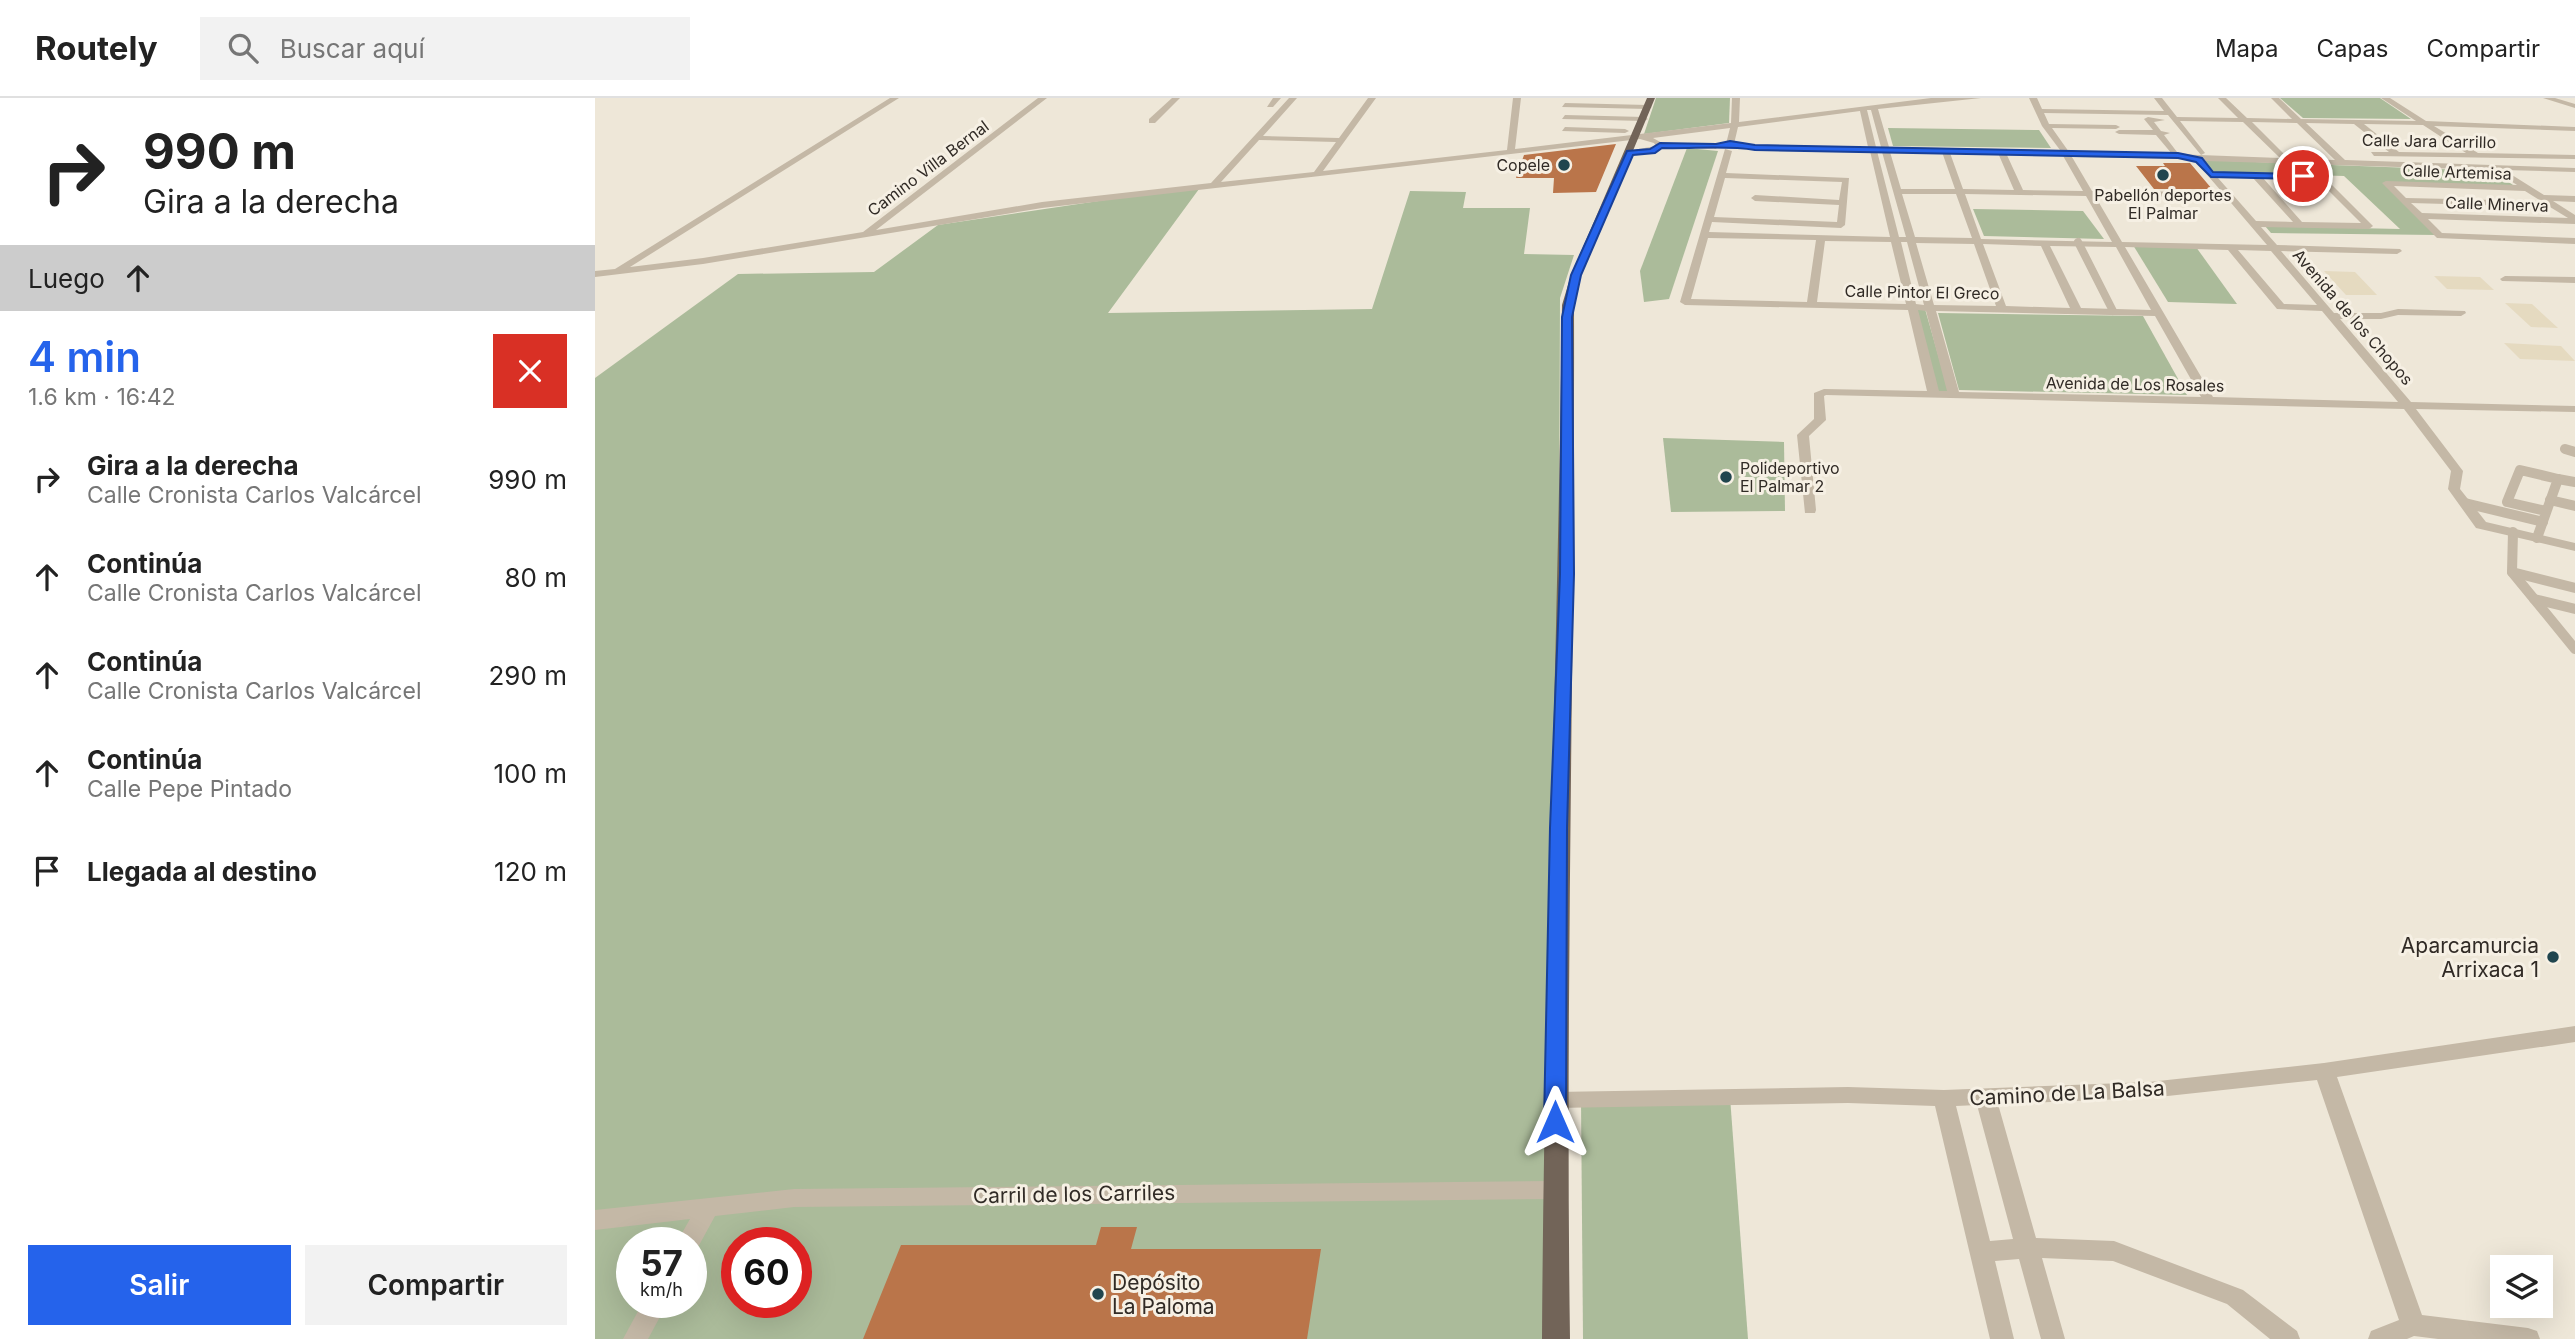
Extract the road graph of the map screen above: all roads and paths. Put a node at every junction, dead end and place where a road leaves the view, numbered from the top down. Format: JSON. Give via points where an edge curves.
{"nodes":[{"id":1,"x":895,"y":98,"type":"edge"},
{"id":2,"x":1044,"y":98,"type":"edge"},
{"id":3,"x":1176,"y":98,"type":"edge"},
{"id":4,"x":1277,"y":98,"type":"edge"},
{"id":5,"x":1293,"y":98,"type":"edge"},
{"id":6,"x":1372,"y":98,"type":"edge"},
{"id":7,"x":1517,"y":98,"type":"edge"},
{"id":8,"x":1613,"y":98,"type":"edge"},
{"id":9,"x":1736,"y":98,"type":"edge"},
{"id":10,"x":1977,"y":98,"type":"edge"},
{"id":11,"x":2033,"y":98,"type":"edge"},
{"id":12,"x":2158,"y":98,"type":"edge"},
{"id":13,"x":2221,"y":98,"type":"edge"},
{"id":14,"x":2275,"y":98,"type":"edge"},
{"id":15,"x":2385,"y":98,"type":"edge"},
{"id":16,"x":2547,"y":98,"type":"edge"},
{"id":17,"x":1931,"y":99,"type":"edge"},
{"id":18,"x":1650,"y":101,"type":"edge"},
{"id":19,"x":1566,"y":102,"type":"edge"},
{"id":20,"x":2575,"y":104,"type":"edge"},
{"id":21,"x":1269,"y":105,"type":"dead end"},
{"id":22,"x":1874,"y":107,"type":"junction"},
{"id":23,"x":1863,"y":108,"type":"junction"},
{"id":24,"x":2104,"y":109,"type":"junction"},
{"id":25,"x":2038,"y":111,"type":"junction"},
{"id":26,"x":1565,"y":117,"type":"junction"},
{"id":27,"x":2173,"y":117,"type":"junction"},
{"id":28,"x":1643,"y":119,"type":"junction"},
{"id":29,"x":2245,"y":120,"type":"junction"},
{"id":30,"x":1152,"y":121,"type":"dead end"},
{"id":31,"x":2301,"y":121,"type":"junction"},
{"id":32,"x":2356,"y":122,"type":"junction"},
{"id":33,"x":2425,"y":123,"type":"junction"},
{"id":34,"x":1735,"y":124,"type":"junction"},
{"id":35,"x":2046,"y":126,"type":"junction"},
{"id":36,"x":1565,"y":129,"type":"junction"},
{"id":37,"x":2575,"y":129,"type":"edge"},
{"id":38,"x":2118,"y":130,"type":"junction"},
{"id":39,"x":2159,"y":133,"type":"junction"},
{"id":40,"x":2185,"y":134,"type":"junction"},
{"id":41,"x":1257,"y":138,"type":"junction"},
{"id":42,"x":1340,"y":139,"type":"junction"},
{"id":43,"x":1641,"y":142,"type":"junction"},
{"id":44,"x":1660,"y":145,"type":"junction"},
{"id":45,"x":1564,"y":146,"type":"junction"},
{"id":46,"x":1729,"y":147,"type":"junction"},
{"id":47,"x":1873,"y":149,"type":"junction"},
{"id":48,"x":1887,"y":149,"type":"junction"},
{"id":49,"x":1945,"y":150,"type":"junction"},
{"id":50,"x":2001,"y":151,"type":"junction"},
{"id":51,"x":2131,"y":151,"type":"junction"},
{"id":52,"x":1511,"y":152,"type":"junction"},
{"id":53,"x":2065,"y":152,"type":"junction"},
{"id":54,"x":2172,"y":152,"type":"junction"},
{"id":55,"x":2278,"y":153,"type":"junction"},
{"id":56,"x":2334,"y":153,"type":"junction"},
{"id":57,"x":2397,"y":154,"type":"junction"},
{"id":58,"x":2475,"y":155,"type":"junction"},
{"id":59,"x":2196,"y":156,"type":"junction"},
{"id":60,"x":2575,"y":157,"type":"edge"},
{"id":61,"x":2288,"y":162,"type":"junction"},
{"id":62,"x":2343,"y":163,"type":"junction"},
{"id":63,"x":2496,"y":169,"type":"junction"},
{"id":64,"x":2575,"y":170,"type":"edge"},
{"id":65,"x":1317,"y":173,"type":"junction"},
{"id":66,"x":1722,"y":175,"type":"junction"},
{"id":67,"x":2211,"y":175,"type":"junction"},
{"id":68,"x":2255,"y":176,"type":"junction"},
{"id":69,"x":1213,"y":186,"type":"junction"},
{"id":70,"x":2528,"y":188,"type":"junction"},
{"id":71,"x":1898,"y":191,"type":"junction"},
{"id":72,"x":1960,"y":192,"type":"junction"},
{"id":73,"x":2020,"y":193,"type":"junction"},
{"id":74,"x":2088,"y":193,"type":"junction"},
{"id":75,"x":2230,"y":195,"type":"junction"},
{"id":76,"x":1755,"y":198,"type":"dead end"},
{"id":77,"x":2542,"y":198,"type":"junction"},
{"id":78,"x":2575,"y":199,"type":"edge"},
{"id":79,"x":2401,"y":200,"type":"junction"},
{"id":80,"x":1843,"y":203,"type":"junction"},
{"id":81,"x":2552,"y":204,"type":"junction"},
{"id":82,"x":2419,"y":216,"type":"junction"},
{"id":83,"x":2573,"y":217,"type":"edge"},
{"id":84,"x":1709,"y":219,"type":"junction"},
{"id":85,"x":2254,"y":223,"type":"junction"},
{"id":86,"x":2300,"y":225,"type":"junction"},
{"id":87,"x":864,"y":235,"type":"junction"},
{"id":88,"x":1704,"y":235,"type":"junction"},
{"id":89,"x":1821,"y":238,"type":"junction"},
{"id":90,"x":1895,"y":238,"type":"junction"},
{"id":91,"x":1912,"y":239,"type":"junction"},
{"id":92,"x":1978,"y":240,"type":"junction"},
{"id":93,"x":2043,"y":241,"type":"junction"},
{"id":94,"x":2575,"y":241,"type":"edge"},
{"id":95,"x":2078,"y":242,"type":"junction"},
{"id":96,"x":2118,"y":243,"type":"junction"},
{"id":97,"x":2231,"y":248,"type":"junction"},
{"id":98,"x":2272,"y":248,"type":"junction"},
{"id":99,"x":2397,"y":251,"type":"dead end"},
{"id":100,"x":614,"y":272,"type":"junction"},
{"id":101,"x":595,"y":274,"type":"edge"},
{"id":102,"x":2505,"y":279,"type":"dead end"},
{"id":103,"x":2575,"y":280,"type":"edge"},
{"id":104,"x":1812,"y":305,"type":"junction"},
{"id":105,"x":1912,"y":307,"type":"junction"},
{"id":106,"x":1930,"y":308,"type":"junction"},
{"id":107,"x":2002,"y":309,"type":"junction"},
{"id":108,"x":2077,"y":311,"type":"junction"},
{"id":109,"x":2113,"y":311,"type":"junction"},
{"id":110,"x":2326,"y":312,"type":"junction"},
{"id":111,"x":2158,"y":313,"type":"junction"},
{"id":112,"x":2461,"y":313,"type":"dead end"},
{"id":113,"x":1934,"y":395,"type":"junction"},
{"id":114,"x":1954,"y":395,"type":"junction"},
{"id":115,"x":2209,"y":401,"type":"junction"},
{"id":116,"x":2409,"y":407,"type":"junction"},
{"id":117,"x":2575,"y":410,"type":"edge"},
{"id":118,"x":2559,"y":479,"type":"junction"},
{"id":119,"x":2575,"y":482,"type":"edge"},
{"id":120,"x":2465,"y":503,"type":"junction"},
{"id":121,"x":2575,"y":506,"type":"edge"},
{"id":122,"x":1810,"y":510,"type":"dead end"},
{"id":123,"x":2546,"y":511,"type":"junction"},
{"id":124,"x":2513,"y":532,"type":"junction"},
{"id":125,"x":2537,"y":538,"type":"junction"},
{"id":126,"x":2575,"y":547,"type":"edge"},
{"id":127,"x":2512,"y":572,"type":"junction"},
{"id":128,"x":2575,"y":588,"type":"edge"},
{"id":129,"x":2534,"y":598,"type":"junction"},
{"id":130,"x":2575,"y":609,"type":"edge"},
{"id":131,"x":2556,"y":625,"type":"junction"},
{"id":132,"x":2575,"y":630,"type":"edge"},
{"id":133,"x":2575,"y":649,"type":"edge"},
{"id":134,"x":2575,"y":1034,"type":"edge"},
{"id":135,"x":2324,"y":1071,"type":"junction"},
{"id":136,"x":1985,"y":1097,"type":"junction"},
{"id":137,"x":1944,"y":1098,"type":"junction"},
{"id":138,"x":1555,"y":1100,"type":"junction"},
{"id":139,"x":1555,"y":1190,"type":"junction"},
{"id":140,"x":708,"y":1208,"type":"junction"},
{"id":141,"x":595,"y":1220,"type":"edge"},
{"id":142,"x":697,"y":1227,"type":"edge"},
{"id":143,"x":2029,"y":1248,"type":"junction"},
{"id":144,"x":1981,"y":1252,"type":"junction"},
{"id":145,"x":647,"y":1318,"type":"edge"},
{"id":146,"x":2413,"y":1325,"type":"junction"},
{"id":147,"x":635,"y":1339,"type":"edge"},
{"id":148,"x":1556,"y":1339,"type":"edge"},
{"id":149,"x":2002,"y":1339,"type":"edge"},
{"id":150,"x":2053,"y":1339,"type":"edge"},
{"id":151,"x":2288,"y":1339,"type":"edge"},
{"id":152,"x":2380,"y":1339,"type":"edge"},
{"id":153,"x":2528,"y":1339,"type":"edge"}],
"edges":[{"from":1,"to":100,"type":"street"},
{"from":2,"to":87,"type":"street","name":"Camino Villa Bernal"},
{"from":3,"to":30,"type":"street"},
{"from":4,"to":21,"type":"street"},
{"from":5,"to":41,"type":"street"},
{"from":6,"to":42,"type":"street"},
{"from":7,"to":52,"type":"street"},
{"from":8,"to":18,"type":"street"},
{"from":9,"to":34,"type":"street"},
{"from":10,"to":17,"type":"street"},
{"from":11,"to":25,"type":"street"},
{"from":12,"to":27,"type":"street","name":"Avenida de los Chopos"},
{"from":13,"to":29,"type":"street"},
{"from":14,"to":31,"type":"street"},
{"from":15,"to":33,"type":"street"},
{"from":16,"to":20,"type":"street"},
{"from":17,"to":22,"type":"street"},
{"from":18,"to":19,"type":"street"},
{"from":18,"to":28,"type":"main road"},
{"from":19,"to":26,"type":"street"},
{"from":22,"to":23,"type":"street"},
{"from":22,"to":48,"type":"street"},
{"from":23,"to":34,"type":"street"},
{"from":23,"to":47,"type":"street"},
{"from":24,"to":25,"type":"street"},
{"from":24,"to":27,"type":"street"},
{"from":24,"to":38,"type":"street"},
{"from":25,"to":35,"type":"street"},
{"from":26,"to":28,"type":"street"},
{"from":26,"to":36,"type":"street"},
{"from":27,"to":29,"type":"street"},
{"from":27,"to":39,"type":"street","via":[[2148,119]]},
{"from":27,"to":40,"type":"street","name":"Avenida de los Chopos"},
{"from":28,"to":43,"type":"main road"},
{"from":29,"to":31,"type":"street"},
{"from":29,"to":55,"type":"street"},
{"from":31,"to":32,"type":"street"},
{"from":31,"to":56,"type":"street"},
{"from":32,"to":33,"type":"street"},
{"from":32,"to":57,"type":"street"},
{"from":33,"to":37,"type":"street"},
{"from":33,"to":58,"type":"street"},
{"from":34,"to":43,"type":"street"},
{"from":34,"to":46,"type":"street"},
{"from":35,"to":38,"type":"street"},
{"from":35,"to":53,"type":"street"},
{"from":36,"to":43,"type":"street"},
{"from":36,"to":45,"type":"street"},
{"from":38,"to":39,"type":"street"},
{"from":38,"to":51,"type":"street"},
{"from":39,"to":40,"type":"street"},
{"from":39,"to":54,"type":"street"},
{"from":40,"to":59,"type":"street","name":"Avenida de los Chopos"},
{"from":41,"to":42,"type":"street"},
{"from":41,"to":69,"type":"street"},
{"from":42,"to":65,"type":"street"},
{"from":43,"to":44,"type":"street"},
{"from":43,"to":44,"type":"street","via":[[1657,149]]},
{"from":43,"to":45,"type":"street"},
{"from":43,"to":138,"type":"main road","via":[[1576,275],[1567,317],[1567,574]]},
{"from":44,"to":46,"type":"street"},
{"from":45,"to":52,"type":"street"},
{"from":46,"to":47,"type":"street"},
{"from":46,"to":66,"type":"street"},
{"from":47,"to":48,"type":"street"},
{"from":47,"to":90,"type":"street"},
{"from":48,"to":49,"type":"street"},
{"from":48,"to":71,"type":"street"},
{"from":49,"to":50,"type":"street"},
{"from":49,"to":72,"type":"street"},
{"from":50,"to":53,"type":"street"},
{"from":50,"to":73,"type":"street"},
{"from":51,"to":53,"type":"street"},
{"from":51,"to":54,"type":"street"},
{"from":52,"to":65,"type":"street"},
{"from":53,"to":59,"type":"street"},
{"from":53,"to":74,"type":"street"},
{"from":54,"to":59,"type":"street"},
{"from":55,"to":56,"type":"street","name":"Calle Jara Carrillo"},
{"from":55,"to":59,"type":"street","name":"Calle Jara Carrillo"},
{"from":55,"to":61,"type":"street"},
{"from":56,"to":57,"type":"street","name":"Calle Jara Carrillo"},
{"from":56,"to":62,"type":"street"},
{"from":57,"to":58,"type":"street","name":"Calle Jara Carrillo"},
{"from":58,"to":60,"type":"street","name":"Calle Jara Carrillo"},
{"from":58,"to":63,"type":"street"},
{"from":59,"to":61,"type":"street","name":"Calle Artemisa"},
{"from":59,"to":67,"type":"street","name":"Avenida de los Chopos"},
{"from":61,"to":62,"type":"street","name":"Calle Artemisa"},
{"from":62,"to":63,"type":"street","name":"Calle Artemisa"},
{"from":63,"to":64,"type":"street","name":"Calle Artemisa"},
{"from":63,"to":70,"type":"street"},
{"from":65,"to":69,"type":"street"},
{"from":66,"to":80,"type":"street","via":[[1846,180]]},
{"from":66,"to":84,"type":"street"},
{"from":67,"to":68,"type":"street"},
{"from":67,"to":75,"type":"street","name":"Avenida de los Chopos"},
{"from":68,"to":86,"type":"street"},
{"from":68,"to":86,"type":"street","via":[[2319,177],[2369,226]]},
{"from":69,"to":87,"type":"street","via":[[1042,205]]},
{"from":70,"to":77,"type":"street"},
{"from":70,"to":79,"type":"street","name":"Calle Artemisa","via":[[2386,183]]},
{"from":71,"to":72,"type":"street"},
{"from":71,"to":91,"type":"street"},
{"from":72,"to":73,"type":"street"},
{"from":72,"to":92,"type":"street"},
{"from":73,"to":74,"type":"street"},
{"from":74,"to":75,"type":"street"},
{"from":74,"to":96,"type":"street"},
{"from":75,"to":85,"type":"street","name":"Avenida de los Chopos"},
{"from":76,"to":80,"type":"street"},
{"from":77,"to":78,"type":"street"},
{"from":77,"to":81,"type":"street"},
{"from":79,"to":81,"type":"street"},
{"from":79,"to":82,"type":"street"},
{"from":80,"to":84,"type":"street","via":[[1841,225]]},
{"from":81,"to":83,"type":"street"},
{"from":82,"to":83,"type":"street","name":"Calle Minerva"},
{"from":82,"to":94,"type":"street","via":[[2440,236]]},
{"from":84,"to":88,"type":"street"},
{"from":85,"to":86,"type":"street"},
{"from":85,"to":98,"type":"street","name":"Avenida de los Chopos"},
{"from":87,"to":100,"type":"street"},
{"from":88,"to":89,"type":"street"},
{"from":88,"to":104,"type":"street","name":"Calle Pintor El Greco","via":[[1685,302]]},
{"from":89,"to":90,"type":"street"},
{"from":89,"to":104,"type":"street"},
{"from":90,"to":91,"type":"street"},
{"from":90,"to":105,"type":"street"},
{"from":91,"to":92,"type":"street"},
{"from":91,"to":106,"type":"street"},
{"from":92,"to":93,"type":"street"},
{"from":92,"to":107,"type":"street"},
{"from":93,"to":95,"type":"street"},
{"from":93,"to":108,"type":"street"},
{"from":95,"to":96,"type":"street"},
{"from":95,"to":109,"type":"street"},
{"from":96,"to":97,"type":"street"},
{"from":96,"to":111,"type":"street"},
{"from":97,"to":98,"type":"street"},
{"from":97,"to":110,"type":"street","via":[[2281,307]]},
{"from":98,"to":99,"type":"street"},
{"from":98,"to":110,"type":"street","name":"Avenida de los Chopos"},
{"from":100,"to":101,"type":"street"},
{"from":102,"to":103,"type":"street"},
{"from":104,"to":105,"type":"street","name":"Calle Pintor El Greco"},
{"from":105,"to":106,"type":"street","name":"Calle Pintor El Greco"},
{"from":105,"to":113,"type":"street"},
{"from":106,"to":107,"type":"street","name":"Calle Pintor El Greco"},
{"from":106,"to":114,"type":"street"},
{"from":107,"to":108,"type":"street","name":"Calle Pintor El Greco"},
{"from":108,"to":109,"type":"street","name":"Calle Pintor El Greco"},
{"from":109,"to":111,"type":"street","name":"Calle Pintor El Greco"},
{"from":110,"to":112,"type":"street","via":[[2381,316]]},
{"from":110,"to":116,"type":"street","name":"Avenida de los Chopos"},
{"from":111,"to":115,"type":"street"},
{"from":113,"to":114,"type":"street","name":"Avenida de Los Rosales"},
{"from":113,"to":122,"type":"street","name":"Avenida de Los Rosales","via":[[1818,395],[1820,420],[1803,435]]},
{"from":114,"to":115,"type":"street","name":"Avenida de Los Rosales"},
{"from":115,"to":116,"type":"street","name":"Avenida de Los Rosales"},
{"from":116,"to":117,"type":"street","name":"Avenida de Los Rosales"},
{"from":116,"to":120,"type":"street","name":"Avenida de los Chopos","via":[[2457,471],[2455,489]]},
{"from":118,"to":119,"type":"street"},
{"from":118,"to":123,"type":"street"},
{"from":118,"to":123,"type":"street","via":[[2521,465],[2507,502]]},
{"from":120,"to":123,"type":"street"},
{"from":120,"to":124,"type":"street","via":[[2481,524]]},
{"from":121,"to":123,"type":"street"},
{"from":123,"to":125,"type":"street"},
{"from":124,"to":125,"type":"street"},
{"from":124,"to":127,"type":"street"},
{"from":125,"to":126,"type":"street"},
{"from":127,"to":128,"type":"street"},
{"from":127,"to":129,"type":"street"},
{"from":129,"to":130,"type":"street"},
{"from":129,"to":131,"type":"street"},
{"from":131,"to":132,"type":"street"},
{"from":131,"to":133,"type":"street"},
{"from":134,"to":135,"type":"street","name":"Camino de La Balsa"},
{"from":135,"to":136,"type":"street","name":"Camino de La Balsa","via":[[2206,1086]]},
{"from":135,"to":146,"type":"street"},
{"from":136,"to":137,"type":"street","name":"Camino de La Balsa"},
{"from":136,"to":143,"type":"street"},
{"from":137,"to":138,"type":"street","name":"Camino de La Balsa"},
{"from":137,"to":144,"type":"street"},
{"from":138,"to":139,"type":"main road"},
{"from":139,"to":140,"type":"street","name":"Carril de los Carriles","via":[[794,1198]]},
{"from":139,"to":148,"type":"main road"},
{"from":140,"to":141,"type":"street","name":"Carril de los Carriles"},
{"from":140,"to":142,"type":"street"},
{"from":143,"to":144,"type":"street"},
{"from":143,"to":150,"type":"street"},
{"from":143,"to":151,"type":"street","via":[[2114,1251],[2235,1297]]},
{"from":144,"to":149,"type":"street"},
{"from":145,"to":147,"type":"street"},
{"from":146,"to":152,"type":"street"},
{"from":146,"to":153,"type":"street"}]}
